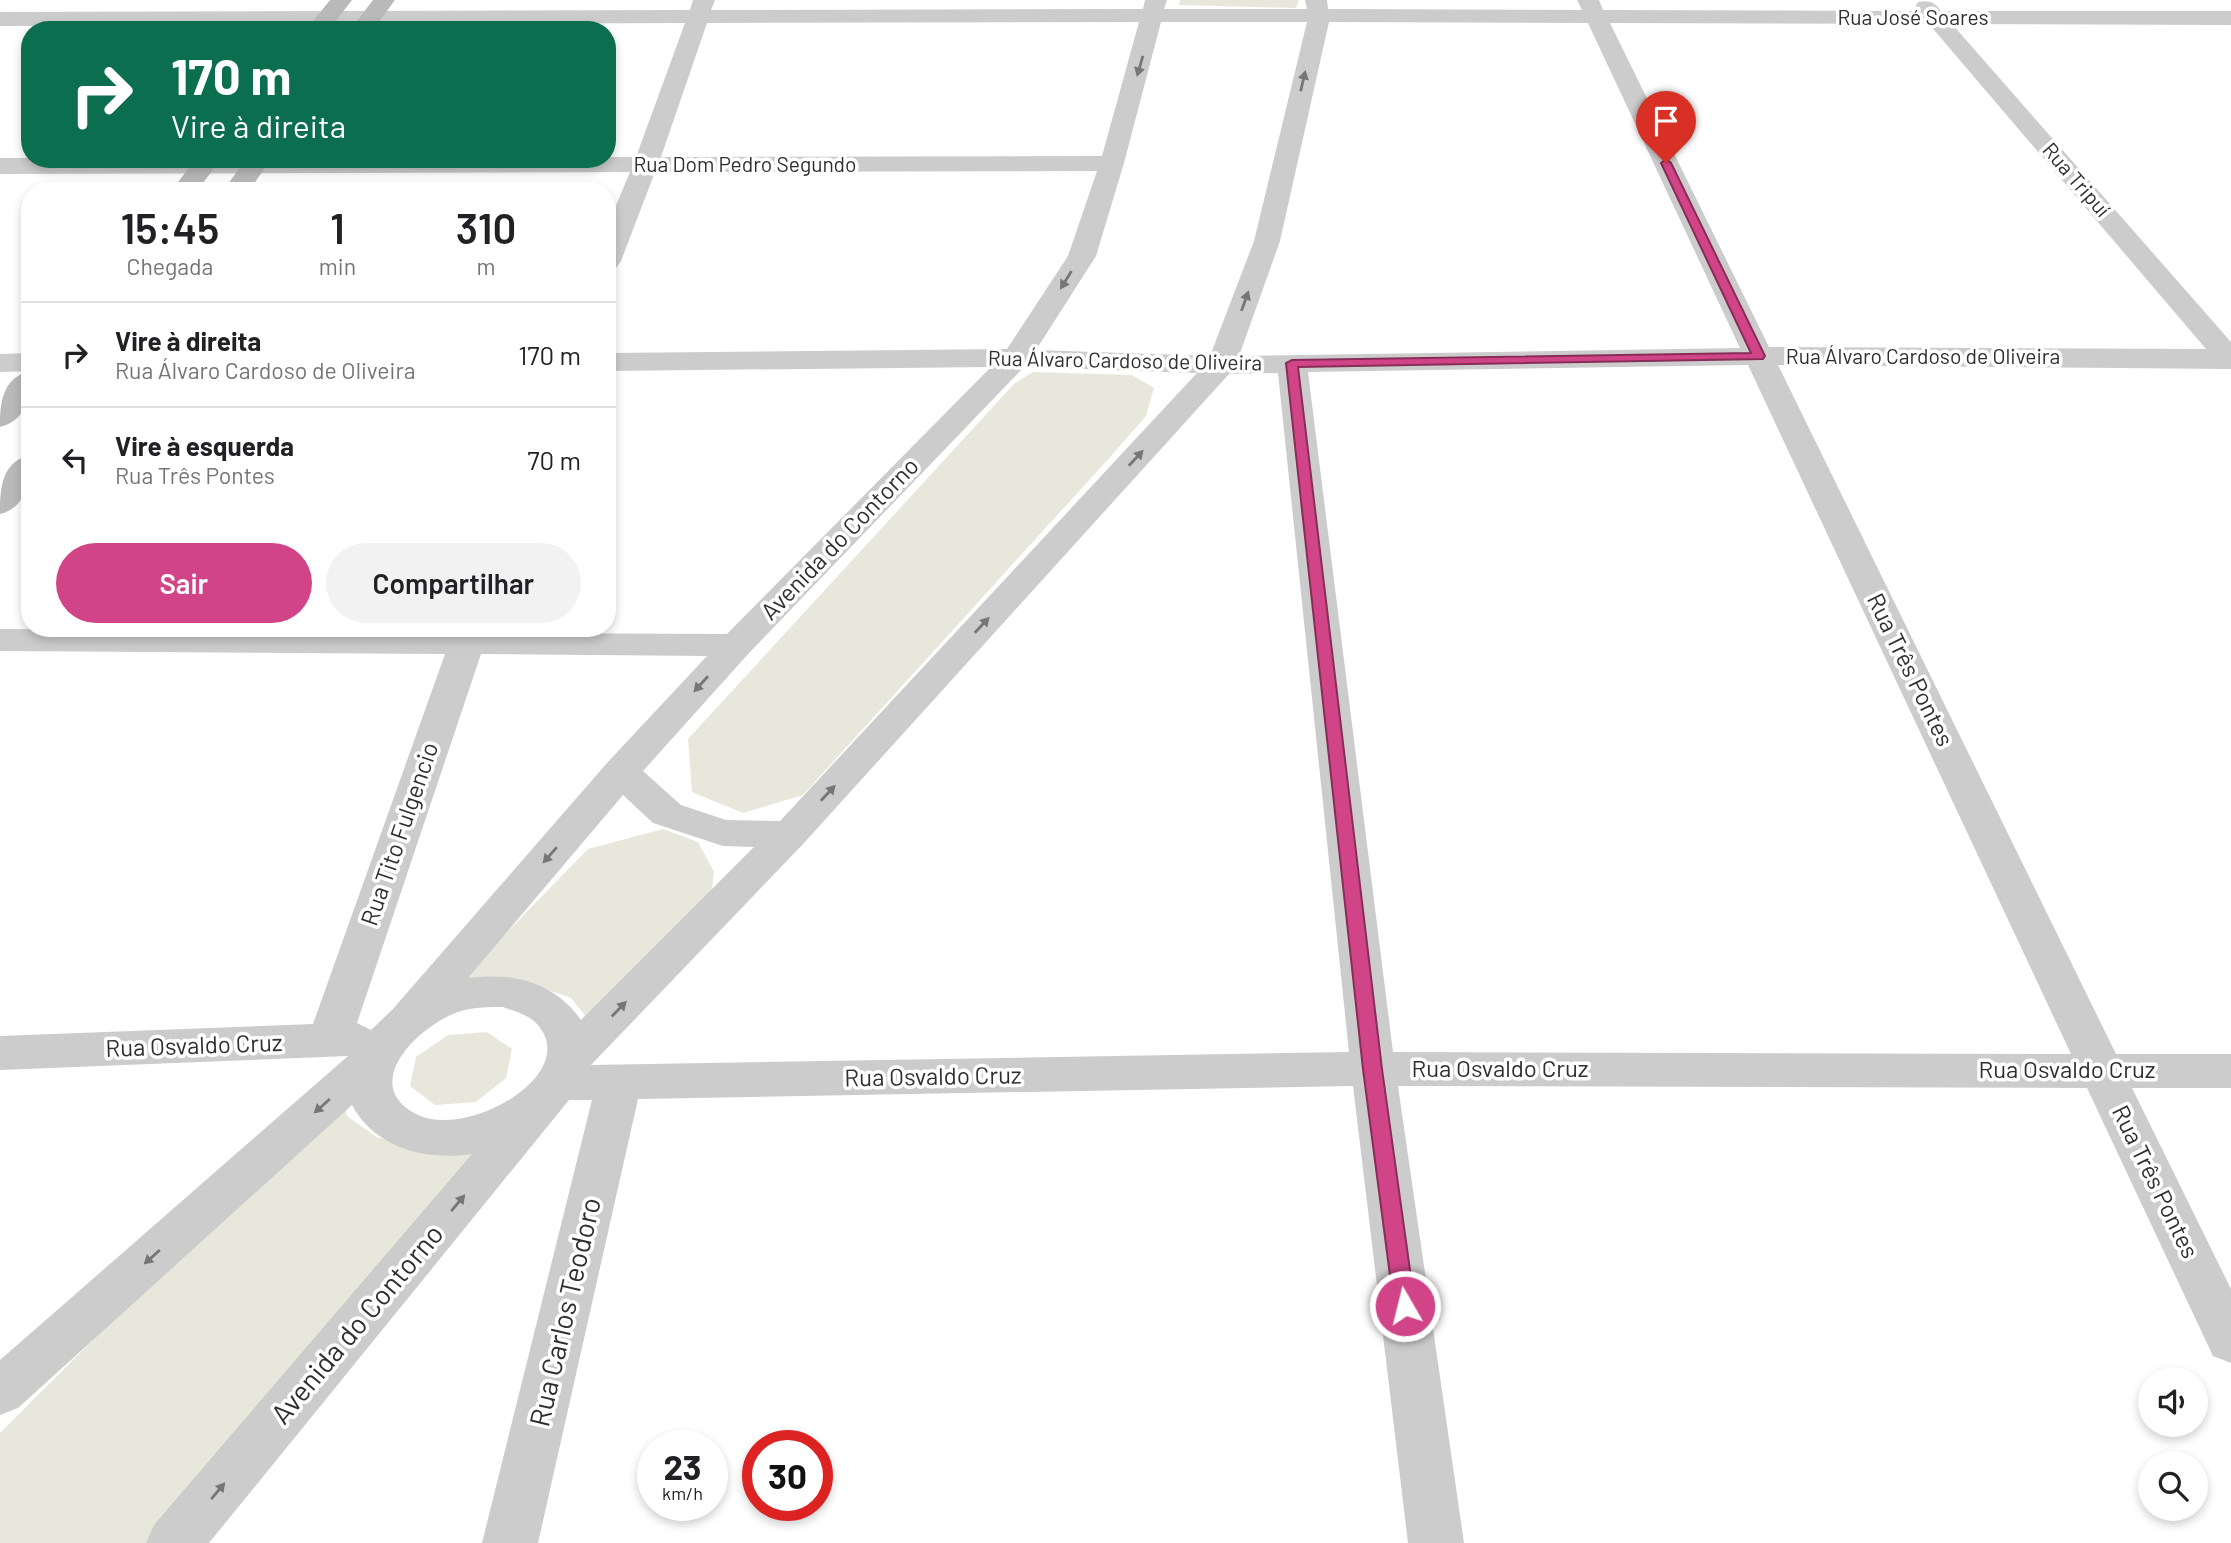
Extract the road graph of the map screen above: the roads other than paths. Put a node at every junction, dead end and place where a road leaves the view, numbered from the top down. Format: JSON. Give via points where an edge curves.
{"nodes":[{"id":1,"x":341,"y":0,"type":"edge"},
{"id":2,"x":384,"y":0,"type":"edge"},
{"id":3,"x":701,"y":8,"type":"edge"},
{"id":4,"x":1155,"y":8,"type":"edge"},
{"id":5,"x":1317,"y":8,"type":"edge"},
{"id":6,"x":1592,"y":9,"type":"edge"},
{"id":7,"x":1928,"y":9,"type":"edge"},
{"id":8,"x":2231,"y":18,"type":"edge"},
{"id":9,"x":0,"y":19,"type":"edge"},
{"id":10,"x":129,"y":21,"type":"edge"},
{"id":11,"x":324,"y":21,"type":"edge"},
{"id":12,"x":367,"y":21,"type":"edge"},
{"id":13,"x":428,"y":21,"type":"edge"},
{"id":14,"x":1112,"y":163,"type":"junction"},
{"id":15,"x":0,"y":166,"type":"edge"},
{"id":16,"x":21,"y":166,"type":"edge"},
{"id":17,"x":616,"y":166,"type":"edge"},
{"id":18,"x":645,"y":166,"type":"junction"},
{"id":19,"x":202,"y":168,"type":"edge"},
{"id":20,"x":191,"y":182,"type":"edge"},
{"id":21,"x":616,"y":238,"type":"edge"},
{"id":22,"x":1759,"y":356,"type":"junction"},
{"id":23,"x":1016,"y":358,"type":"junction"},
{"id":24,"x":2231,"y":359,"type":"edge"},
{"id":25,"x":21,"y":362,"type":"edge"},
{"id":26,"x":616,"y":362,"type":"edge"},
{"id":27,"x":0,"y":363,"type":"edge"},
{"id":28,"x":1292,"y":363,"type":"junction"},
{"id":29,"x":1221,"y":365,"type":"junction"},
{"id":30,"x":21,"y":391,"type":"edge"},
{"id":31,"x":0,"y":418,"type":"edge"},
{"id":32,"x":21,"y":476,"type":"edge"},
{"id":33,"x":0,"y":504,"type":"edge"},
{"id":34,"x":282,"y":637,"type":"edge"},
{"id":35,"x":469,"y":637,"type":"edge"},
{"id":36,"x":523,"y":637,"type":"edge"},
{"id":37,"x":0,"y":640,"type":"edge"},
{"id":38,"x":736,"y":645,"type":"junction"},
{"id":39,"x":621,"y":772,"type":"junction"},
{"id":40,"x":790,"y":834,"type":"junction"},
{"id":41,"x":391,"y":1038,"type":"junction"},
{"id":42,"x":329,"y":1041,"type":"junction"},
{"id":43,"x":0,"y":1053,"type":"edge"},
{"id":44,"x":1373,"y":1069,"type":"junction"},
{"id":45,"x":2101,"y":1070,"type":"junction"},
{"id":46,"x":2231,"y":1071,"type":"edge"},
{"id":47,"x":557,"y":1082,"type":"junction"},
{"id":48,"x":619,"y":1082,"type":"junction"},
{"id":49,"x":2231,"y":1341,"type":"edge"},
{"id":50,"x":0,"y":1392,"type":"edge"},
{"id":51,"x":174,"y":1543,"type":"edge"},
{"id":52,"x":510,"y":1543,"type":"edge"},
{"id":53,"x":1436,"y":1543,"type":"edge"}],
"edges":[{"from":1,"to":11,"type":"main road"},
{"from":2,"to":12,"type":"main road"},
{"from":3,"to":4,"type":"street","name":"Rua José Soares"},
{"from":3,"to":13,"type":"street","name":"Rua José Soares"},
{"from":3,"to":18,"type":"street"},
{"from":4,"to":5,"type":"street","name":"Rua José Soares"},
{"from":4,"to":14,"type":"street","name":"Avenida do Contorno","one_way":true},
{"from":5,"to":6,"type":"street","name":"Rua José Soares"},
{"from":29,"to":5,"type":"street","one_way":true,"via":[[1267,241]]},
{"from":6,"to":7,"type":"street","name":"Rua José Soares"},
{"from":6,"to":22,"type":"street","name":"Rua Três Pontes"},
{"from":7,"to":8,"type":"street","name":"Rua José Soares"},
{"from":7,"to":24,"type":"street","name":"Rua Tripuí"},
{"from":9,"to":10,"type":"street","name":"Rua José Soares"},
{"from":14,"to":18,"type":"street","name":"Rua Dom Pedro Segundo"},
{"from":14,"to":23,"type":"street","name":"Avenida do Contorno","one_way":true,"via":[[1082,256]]},
{"from":15,"to":16,"type":"street","name":"Rua Dom Pedro Segundo"},
{"from":17,"to":18,"type":"street","name":"Rua Dom Pedro Segundo"},
{"from":18,"to":21,"type":"street"},
{"from":19,"to":20,"type":"main road"},
{"from":22,"to":24,"type":"street","name":"Rua Álvaro Cardoso de Oliveira"},
{"from":22,"to":28,"type":"street","name":"Rua Álvaro Cardoso de Oliveira"},
{"from":22,"to":45,"type":"street","name":"Rua Três Pontes"},
{"from":23,"to":26,"type":"street","name":"Rua Álvaro Cardoso de Oliveira"},
{"from":23,"to":29,"type":"street","name":"Rua Álvaro Cardoso de Oliveira"},
{"from":23,"to":38,"type":"street","name":"Avenida do Contorno"},
{"from":25,"to":27,"type":"street"},
{"from":28,"to":29,"type":"street","name":"Rua Álvaro Cardoso de Oliveira"},
{"from":28,"to":44,"type":"street"},
{"from":40,"to":29,"type":"street","name":"Avenida do Contorno","one_way":true},
{"from":30,"to":31,"type":"main road"},
{"from":32,"to":33,"type":"main road"},
{"from":34,"to":37,"type":"street"},
{"from":35,"to":42,"type":"street","name":"Rua Tito Fulgencio"},
{"from":36,"to":38,"type":"street"},
{"from":38,"to":39,"type":"street","name":"Avenida do Contorno","one_way":true},
{"from":39,"to":40,"type":"street","via":[[667,814],[723,833]]},
{"from":39,"to":41,"type":"street","name":"Avenida do Contorno","one_way":true},
{"from":47,"to":40,"type":"street","name":"Avenida do Contorno","one_way":true},
{"from":41,"to":42,"type":"street","name":"Rua Osvaldo Cruz"},
{"from":41,"to":47,"type":"street","via":[[442,1000],[474,992],[508,991],[536,999],[557,1014],[570,1034]]},
{"from":41,"to":47,"type":"street","via":[[368,1083],[374,1106],[390,1123],[416,1135],[446,1139],[480,1135],[513,1123]]},
{"from":41,"to":50,"type":"street","name":"Avenida do Contorno","one_way":true},
{"from":42,"to":43,"type":"street","name":"Rua Osvaldo Cruz"},
{"from":44,"to":45,"type":"street","name":"Rua Osvaldo Cruz"},
{"from":44,"to":48,"type":"street","name":"Rua Osvaldo Cruz"},
{"from":44,"to":53,"type":"street"},
{"from":45,"to":46,"type":"street","name":"Rua Osvaldo Cruz"},
{"from":45,"to":49,"type":"street","name":"Rua Três Pontes"},
{"from":47,"to":48,"type":"street","name":"Rua Osvaldo Cruz"},
{"from":51,"to":47,"type":"street","name":"Avenida do Contorno","one_way":true},
{"from":48,"to":52,"type":"street","name":"Rua Carlos Teodoro"}]}
